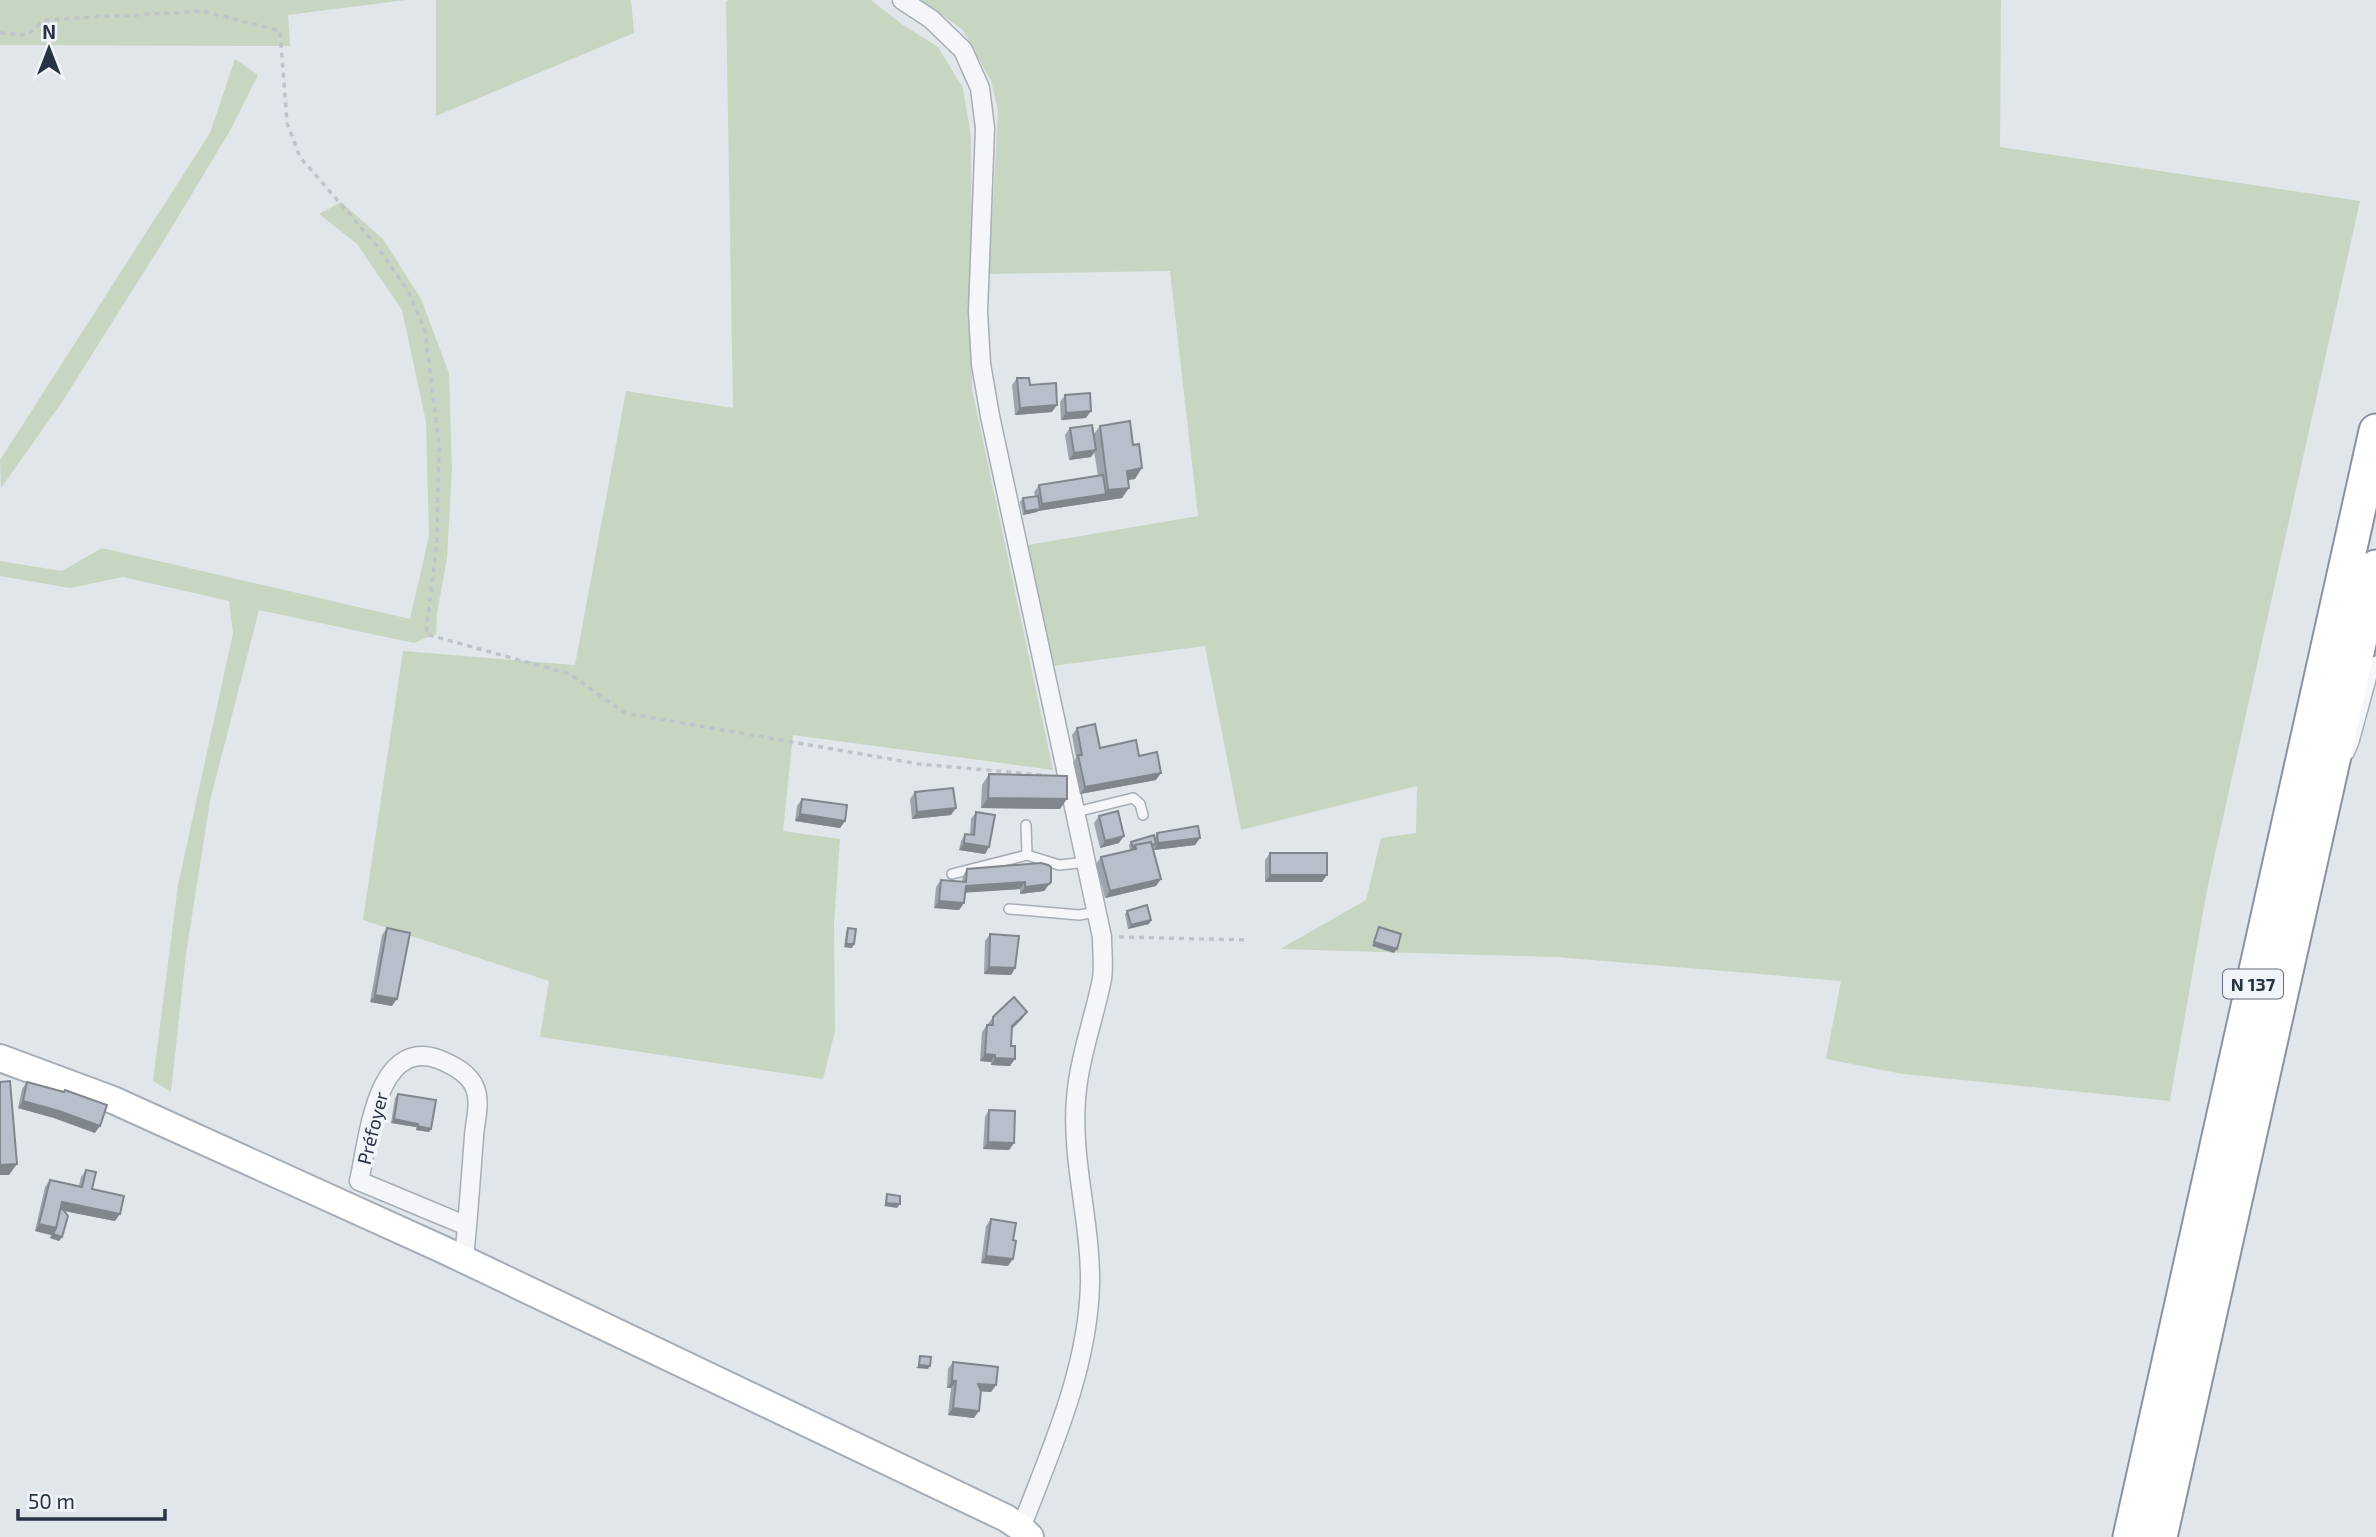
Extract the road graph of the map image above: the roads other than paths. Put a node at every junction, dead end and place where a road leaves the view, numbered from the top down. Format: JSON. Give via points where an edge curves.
{"nodes":[{"id":1,"x":902,"y":0,"type":"edge"},
{"id":2,"x":2376,"y":432,"type":"edge"},
{"id":3,"x":2376,"y":567,"type":"edge"},
{"id":4,"x":2376,"y":661,"type":"edge"},
{"id":5,"x":1076,"y":811,"type":"junction"},
{"id":6,"x":1143,"y":816,"type":"dead end"},
{"id":7,"x":2321,"y":816,"type":"junction"},
{"id":8,"x":1026,"y":825,"type":"dead end"},
{"id":9,"x":1027,"y":855,"type":"junction"},
{"id":10,"x":1088,"y":862,"type":"junction"},
{"id":11,"x":952,"y":874,"type":"dead end"},
{"id":12,"x":1009,"y":909,"type":"dead end"},
{"id":13,"x":1098,"y":912,"type":"junction"},
{"id":14,"x":0,"y":1058,"type":"edge"},
{"id":15,"x":467,"y":1226,"type":"junction"},
{"id":16,"x":464,"y":1259,"type":"junction"},
{"id":17,"x":1026,"y":1532,"type":"edge"},
{"id":18,"x":2130,"y":1537,"type":"edge"},
{"id":19,"x":2160,"y":1537,"type":"edge"}],
"edges":[{"from":1,"to":5,"type":"street","via":[[931,19],[963,50],[980,88],[985,128],[978,312],[981,364]]},
{"from":2,"to":18,"type":"highway","number":"N 137"},
{"from":3,"to":7,"type":"highway","number":"N 137"},
{"from":4,"to":7,"type":"lane","via":[[2354,742]]},
{"from":5,"to":6,"type":"lane","via":[[1133,798]]},
{"from":5,"to":10,"type":"street"},
{"from":7,"to":19,"type":"highway","number":"N 137"},
{"from":8,"to":9,"type":"lane"},
{"from":9,"to":10,"type":"lane","via":[[1059,865]]},
{"from":9,"to":11,"type":"lane"},
{"from":10,"to":13,"type":"street"},
{"from":12,"to":13,"type":"lane","via":[[1079,915]]},
{"from":13,"to":17,"type":"street","via":[[1102,976],[1076,1098],[1090,1284],[1070,1397]]},
{"from":14,"to":16,"type":"street","via":[[113,1100]]},
{"from":15,"to":15,"type":"street","name":"Préfoyer","via":[[476,1089],[450,1064],[432,1057],[412,1058],[383,1084],[359,1181]]},
{"from":15,"to":16,"type":"street","name":"Préfoyer"},
{"from":16,"to":17,"type":"street","via":[[1006,1518]]}]}
